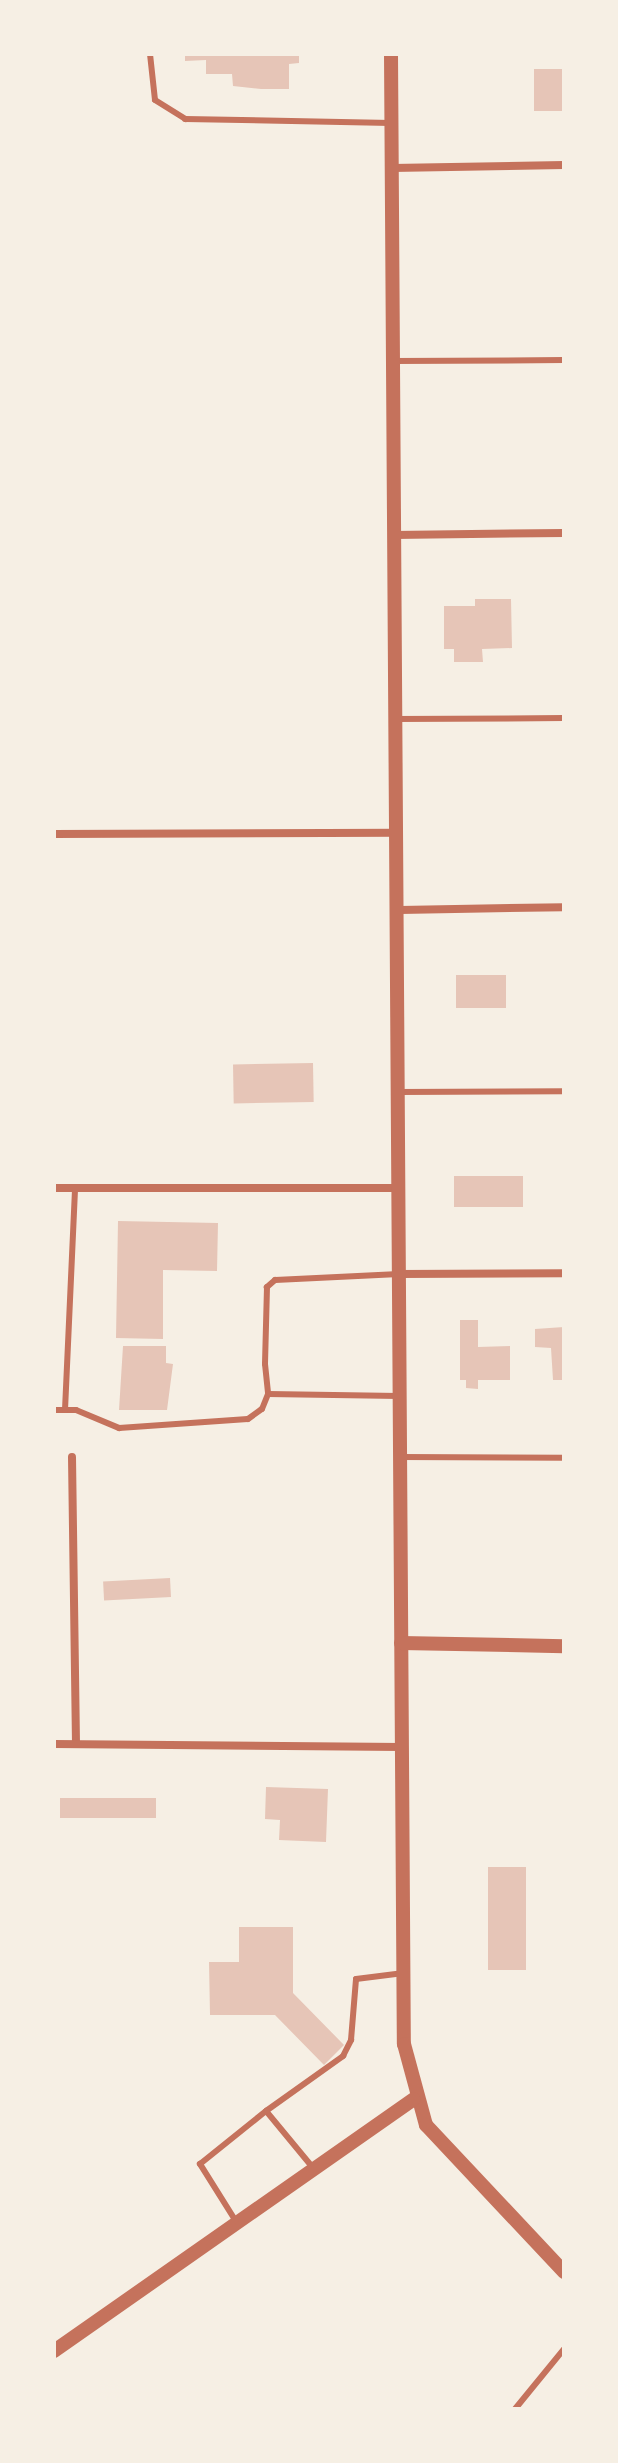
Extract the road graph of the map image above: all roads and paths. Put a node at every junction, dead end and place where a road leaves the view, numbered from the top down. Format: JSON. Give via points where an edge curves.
{"nodes":[{"id":1,"x":150,"y":54,"type":"edge"},
{"id":2,"x":391,"y":54,"type":"edge"},
{"id":3,"x":391,"y":123,"type":"junction"},
{"id":4,"x":564,"y":165,"type":"edge"},
{"id":5,"x":392,"y":168,"type":"junction"},
{"id":6,"x":564,"y":360,"type":"edge"},
{"id":7,"x":393,"y":361,"type":"junction"},
{"id":8,"x":564,"y":533,"type":"edge"},
{"id":9,"x":394,"y":535,"type":"junction"},
{"id":10,"x":564,"y":718,"type":"edge"},
{"id":11,"x":395,"y":719,"type":"junction"},
{"id":12,"x":397,"y":833,"type":"junction"},
{"id":13,"x":54,"y":834,"type":"edge"},
{"id":14,"x":564,"y":907,"type":"edge"},
{"id":15,"x":400,"y":910,"type":"junction"},
{"id":16,"x":564,"y":1091,"type":"edge"},
{"id":17,"x":398,"y":1092,"type":"junction"},
{"id":18,"x":54,"y":1188,"type":"edge"},
{"id":19,"x":75,"y":1188,"type":"junction"},
{"id":20,"x":398,"y":1188,"type":"junction"},
{"id":21,"x":564,"y":1273,"type":"edge"},
{"id":22,"x":399,"y":1274,"type":"junction"},
{"id":23,"x":268,"y":1394,"type":"junction"},
{"id":24,"x":399,"y":1396,"type":"junction"},
{"id":25,"x":54,"y":1410,"type":"edge"},
{"id":26,"x":65,"y":1410,"type":"junction"},
{"id":27,"x":72,"y":1457,"type":"dead end"},
{"id":28,"x":400,"y":1457,"type":"junction"},
{"id":29,"x":564,"y":1458,"type":"edge"},
{"id":30,"x":401,"y":1643,"type":"junction"},
{"id":31,"x":564,"y":1646,"type":"edge"},
{"id":32,"x":54,"y":1744,"type":"edge"},
{"id":33,"x":76,"y":1744,"type":"junction"},
{"id":34,"x":402,"y":1747,"type":"junction"},
{"id":35,"x":404,"y":1973,"type":"junction"},
{"id":36,"x":414,"y":2099,"type":"junction"},
{"id":37,"x":266,"y":2111,"type":"junction"},
{"id":38,"x":314,"y":2169,"type":"junction"},
{"id":39,"x":237,"y":2223,"type":"junction"},
{"id":40,"x":561,"y":2269,"type":"edge"},
{"id":41,"x":564,"y":2349,"type":"edge"},
{"id":42,"x":54,"y":2351,"type":"edge"},
{"id":43,"x":515,"y":2409,"type":"edge"}],
"edges":[{"from":1,"to":3,"type":"lane","via":[[155,100],[185,119]]},
{"from":2,"to":3,"type":"street"},
{"from":3,"to":5,"type":"street"},
{"from":4,"to":5,"type":"street"},
{"from":5,"to":7,"type":"street"},
{"from":6,"to":7,"type":"lane"},
{"from":7,"to":9,"type":"street"},
{"from":8,"to":9,"type":"street"},
{"from":9,"to":11,"type":"street"},
{"from":10,"to":11,"type":"lane"},
{"from":11,"to":12,"type":"street"},
{"from":12,"to":13,"type":"street"},
{"from":12,"to":15,"type":"street"},
{"from":14,"to":15,"type":"street"},
{"from":15,"to":17,"type":"street"},
{"from":16,"to":17,"type":"lane"},
{"from":17,"to":20,"type":"street"},
{"from":18,"to":19,"type":"street"},
{"from":19,"to":20,"type":"street"},
{"from":19,"to":26,"type":"lane"},
{"from":20,"to":22,"type":"street"},
{"from":21,"to":22,"type":"street"},
{"from":22,"to":23,"type":"lane","via":[[275,1280],[267,1287]]},
{"from":22,"to":24,"type":"street"},
{"from":23,"to":24,"type":"lane"},
{"from":23,"to":26,"type":"lane","via":[[262,1409],[248,1419],[119,1428]]},
{"from":24,"to":28,"type":"street"},
{"from":25,"to":26,"type":"lane"},
{"from":27,"to":33,"type":"street"},
{"from":28,"to":29,"type":"lane"},
{"from":28,"to":30,"type":"street"},
{"from":30,"to":31,"type":"street"},
{"from":30,"to":34,"type":"street"},
{"from":32,"to":33,"type":"street"},
{"from":33,"to":34,"type":"street"},
{"from":34,"to":35,"type":"street"},
{"from":35,"to":36,"type":"street","via":[[404,2044]]},
{"from":35,"to":37,"type":"lane","via":[[356,1979],[351,2040],[343,2056]]},
{"from":36,"to":38,"type":"street"},
{"from":36,"to":40,"type":"street","via":[[435,2136]]},
{"from":37,"to":38,"type":"lane"},
{"from":37,"to":39,"type":"lane","via":[[200,2164]]},
{"from":38,"to":39,"type":"street"},
{"from":39,"to":42,"type":"street"},
{"from":41,"to":43,"type":"lane"}]}
